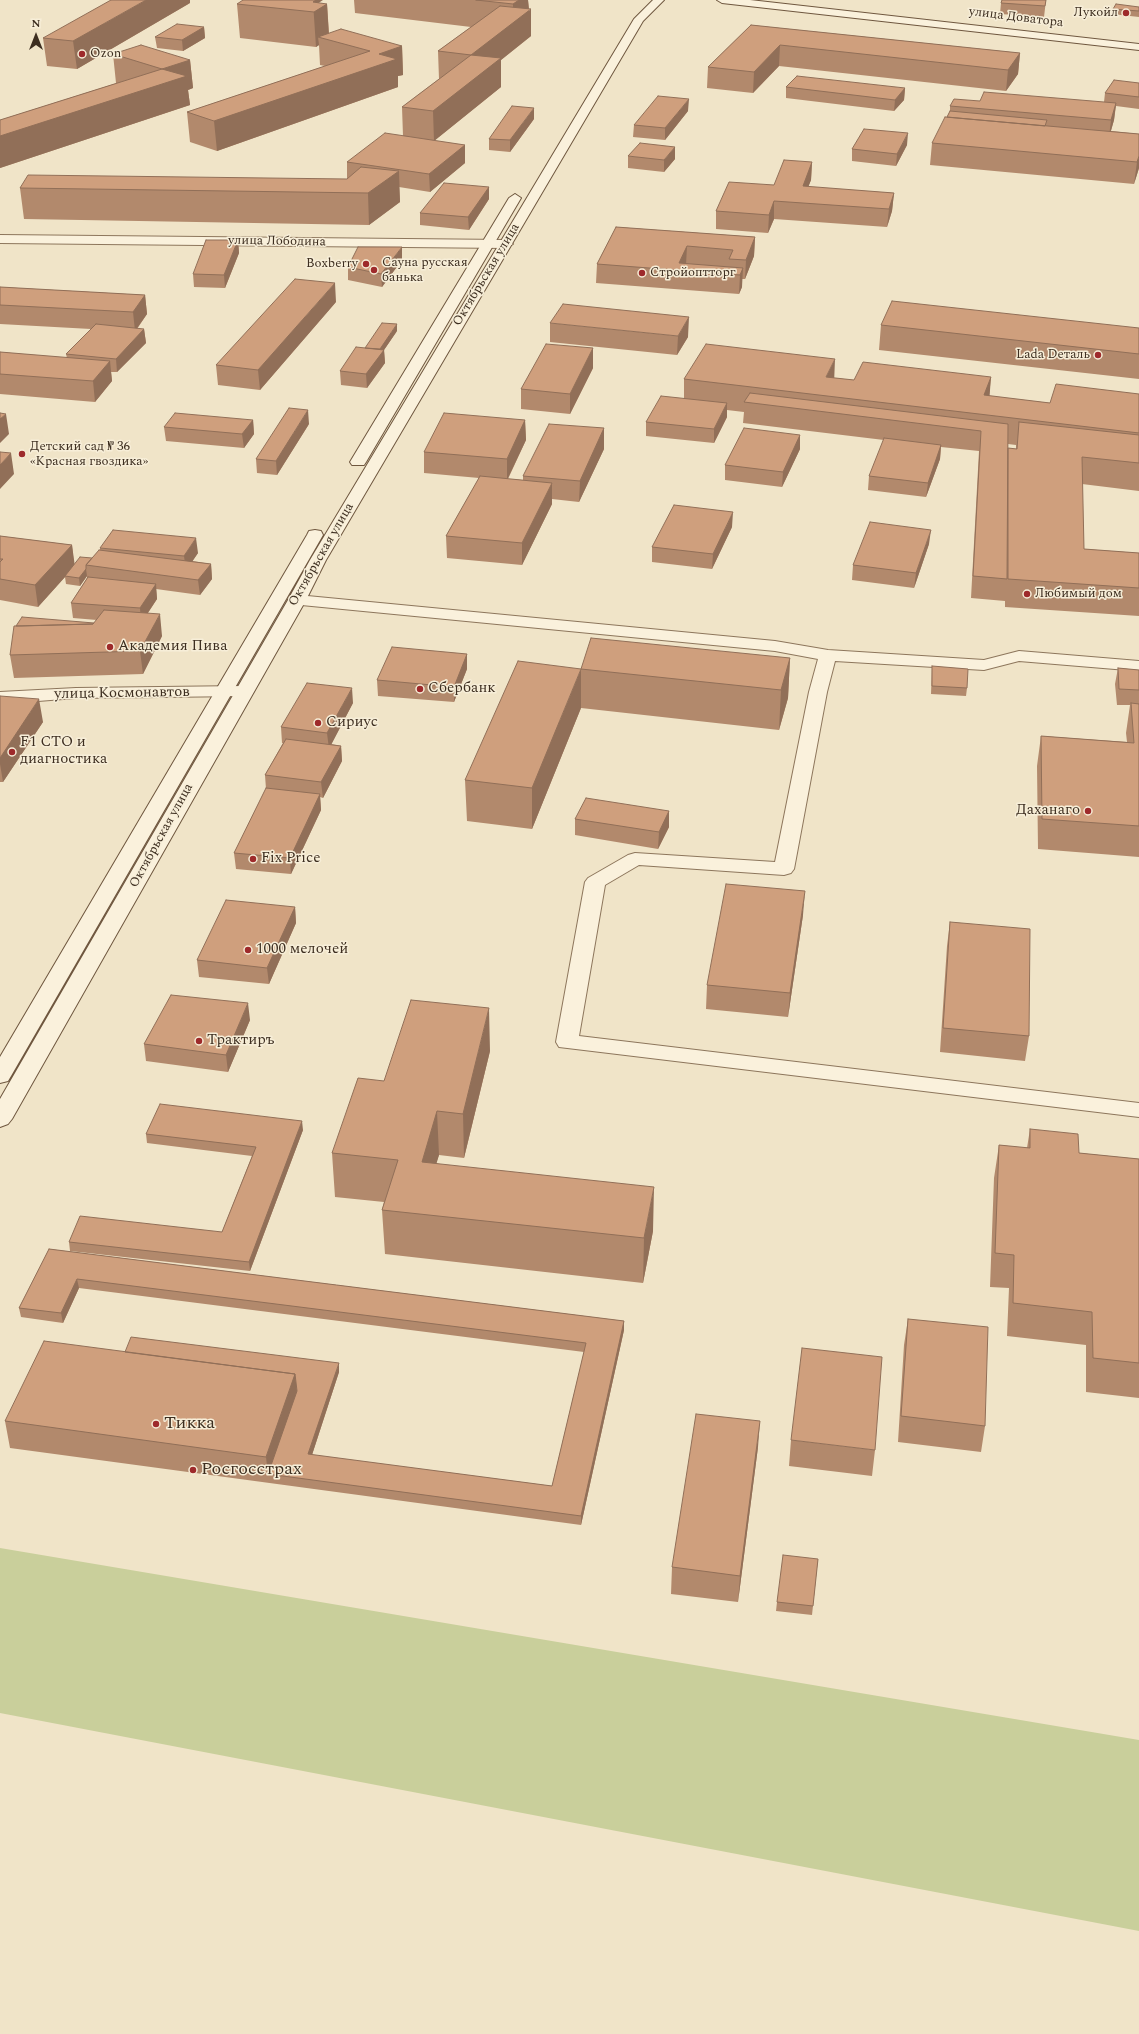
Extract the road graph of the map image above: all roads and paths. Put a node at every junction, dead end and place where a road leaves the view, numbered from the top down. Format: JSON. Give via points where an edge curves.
{"nodes":[{"id":1,"x":647,"y":0,"type":"edge"},
{"id":2,"x":659,"y":0,"type":"edge"},
{"id":3,"x":722,"y":0,"type":"edge"},
{"id":4,"x":1139,"y":47,"type":"edge"},
{"id":5,"x":0,"y":239,"type":"edge"},
{"id":6,"x":488,"y":244,"type":"junction"},
{"id":7,"x":506,"y":244,"type":"junction"},
{"id":8,"x":297,"y":600,"type":"junction"},
{"id":9,"x":828,"y":655,"type":"junction"},
{"id":10,"x":1139,"y":666,"type":"edge"},
{"id":11,"x":244,"y":691,"type":"junction"},
{"id":12,"x":224,"y":692,"type":"junction"},
{"id":13,"x":0,"y":698,"type":"edge"},
{"id":14,"x":0,"y":1076,"type":"edge"},
{"id":15,"x":1139,"y":1110,"type":"edge"},
{"id":16,"x":0,"y":1119,"type":"edge"}],
"edges":[{"from":1,"to":6,"type":"main road","name":"Октябрьская улица","via":[[635,8],[620,28]]},
{"from":2,"to":7,"type":"main road","name":"Октябрьская улица","via":[[639,19]]},
{"from":3,"to":4,"type":"main road","name":"улица Доватора"},
{"from":5,"to":6,"type":"main road","name":"улица Лободина"},
{"from":6,"to":7,"type":"main road","name":"улица Лободина"},
{"from":6,"to":12,"type":"main road","name":"Октябрьская улица"},
{"from":7,"to":8,"type":"main road","name":"Октябрьская улица","via":[[318,560]]},
{"from":8,"to":9,"type":"main road","via":[[776,646]]},
{"from":8,"to":11,"type":"main road","name":"Октябрьская улица"},
{"from":9,"to":10,"type":"main road","via":[[984,665],[1019,656]]},
{"from":9,"to":15,"type":"main road","via":[[818,692],[784,869],[634,859],[595,882],[567,1042]]},
{"from":11,"to":12,"type":"main road","name":"улица Космонавтов"},
{"from":11,"to":16,"type":"main road","name":"Октябрьская улица"},
{"from":12,"to":13,"type":"main road","name":"улица Космонавтов","via":[[76,693]]},
{"from":12,"to":14,"type":"main road","name":"Октябрьская улица"}]}
